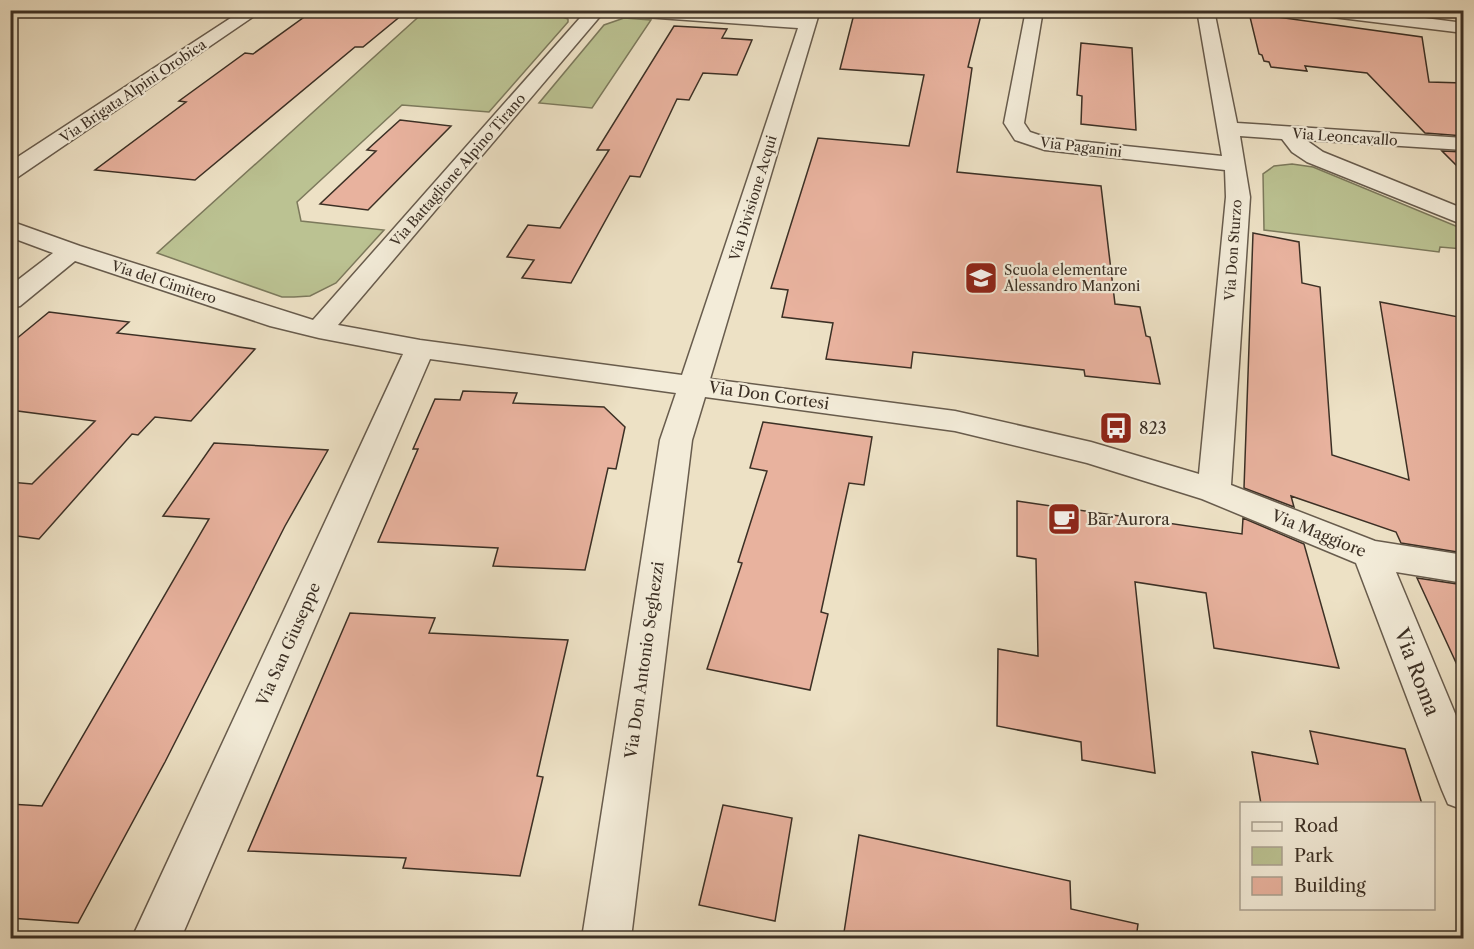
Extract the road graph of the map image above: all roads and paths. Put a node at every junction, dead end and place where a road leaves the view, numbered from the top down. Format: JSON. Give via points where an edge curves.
{"nodes":[{"id":1,"x":255,"y":10,"type":"edge"},
{"id":2,"x":597,"y":10,"type":"edge"},
{"id":3,"x":605,"y":10,"type":"edge"},
{"id":4,"x":1035,"y":10,"type":"edge"},
{"id":5,"x":1204,"y":10,"type":"edge"},
{"id":6,"x":1317,"y":10,"type":"edge"},
{"id":7,"x":810,"y":17,"type":"edge"},
{"id":8,"x":1464,"y":28,"type":"edge"},
{"id":9,"x":1227,"y":129,"type":"junction"},
{"id":10,"x":1288,"y":133,"type":"junction"},
{"id":11,"x":1464,"y":144,"type":"edge"},
{"id":12,"x":1234,"y":164,"type":"junction"},
{"id":13,"x":10,"y":172,"type":"edge"},
{"id":14,"x":1464,"y":218,"type":"edge"},
{"id":15,"x":10,"y":228,"type":"edge"},
{"id":16,"x":71,"y":251,"type":"junction"},
{"id":17,"x":10,"y":300,"type":"edge"},
{"id":18,"x":319,"y":330,"type":"junction"},
{"id":19,"x":420,"y":349,"type":"junction"},
{"id":20,"x":694,"y":385,"type":"junction"},
{"id":21,"x":1214,"y":491,"type":"junction"},
{"id":22,"x":1371,"y":554,"type":"junction"},
{"id":23,"x":1464,"y":569,"type":"edge"},
{"id":24,"x":1464,"y":790,"type":"edge"},
{"id":25,"x":156,"y":939,"type":"edge"},
{"id":26,"x":606,"y":939,"type":"edge"}],
"edges":[{"from":1,"to":13,"type":"street","name":"Via Brigata Alpini Orobica"},
{"from":2,"to":18,"type":"street","name":"Via Battaglione Alpino Tirano"},
{"from":3,"to":7,"type":"street"},
{"from":4,"to":12,"type":"street","name":"Via Paganini","via":[[1014,123],[1022,136],[1045,144]]},
{"from":5,"to":9,"type":"street","name":"Via Don Sturzo"},
{"from":6,"to":8,"type":"street"},
{"from":7,"to":20,"type":"street","name":"Via Divisione Acqui"},
{"from":9,"to":10,"type":"street","name":"Via Leoncavallo"},
{"from":9,"to":12,"type":"street","name":"Via Don Sturzo"},
{"from":10,"to":11,"type":"street","name":"Via Leoncavallo"},
{"from":10,"to":14,"type":"street","via":[[1315,157]]},
{"from":12,"to":21,"type":"street","name":"Via Don Sturzo","via":[[1238,197]]},
{"from":15,"to":16,"type":"street","name":"Via del Cimitero"},
{"from":16,"to":17,"type":"street"},
{"from":16,"to":18,"type":"street","name":"Via del Cimitero"},
{"from":18,"to":19,"type":"street","name":"Via Don Cortesi"},
{"from":19,"to":20,"type":"street","name":"Via Don Cortesi"},
{"from":19,"to":25,"type":"street","name":"Via San Giuseppe"},
{"from":20,"to":21,"type":"street","name":"Via Don Cortesi","via":[[955,421],[1091,453]]},
{"from":20,"to":26,"type":"street","name":"Via Don Antonio Seghezzi","via":[[673,458]]},
{"from":21,"to":22,"type":"street","name":"Via Maggiore"},
{"from":22,"to":23,"type":"street","name":"Via Maggiore"},
{"from":22,"to":24,"type":"street","name":"Via Roma"}]}
